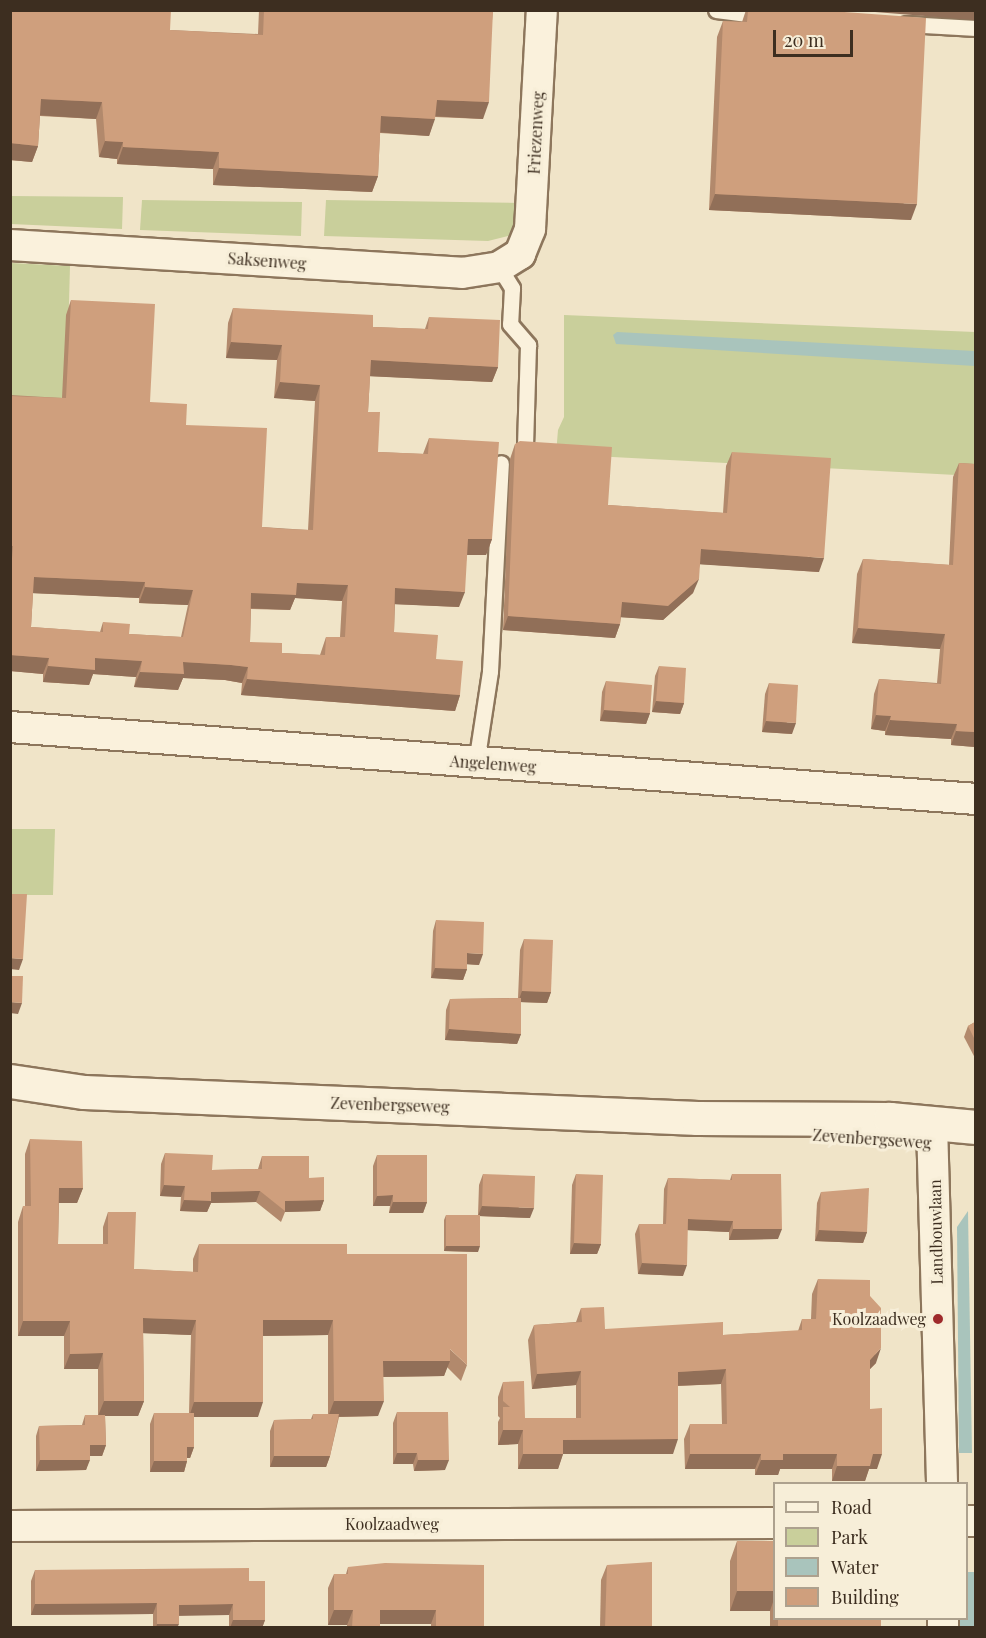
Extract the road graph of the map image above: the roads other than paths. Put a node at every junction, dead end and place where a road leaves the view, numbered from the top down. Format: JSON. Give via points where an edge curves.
{"nodes":[{"id":1,"x":542,"y":10,"type":"edge"},
{"id":2,"x":716,"y":10,"type":"edge"},
{"id":3,"x":777,"y":17,"type":"edge"},
{"id":4,"x":894,"y":23,"type":"edge"},
{"id":5,"x":975,"y":28,"type":"edge"},
{"id":6,"x":10,"y":245,"type":"edge"},
{"id":7,"x":510,"y":261,"type":"junction"},
{"id":8,"x":525,"y":447,"type":"edge"},
{"id":9,"x":501,"y":463,"type":"edge"},
{"id":10,"x":10,"y":728,"type":"edge"},
{"id":11,"x":476,"y":763,"type":"junction"},
{"id":12,"x":975,"y":799,"type":"edge"},
{"id":13,"x":10,"y":1081,"type":"edge"},
{"id":14,"x":84,"y":1092,"type":"junction"},
{"id":15,"x":10,"y":1104,"type":"edge"},
{"id":16,"x":975,"y":1127,"type":"edge"},
{"id":17,"x":933,"y":1134,"type":"junction"},
{"id":18,"x":975,"y":1144,"type":"edge"},
{"id":19,"x":942,"y":1482,"type":"edge"},
{"id":20,"x":773,"y":1523,"type":"edge"},
{"id":21,"x":10,"y":1526,"type":"edge"}],
"edges":[{"from":1,"to":7,"type":"street","name":"Friezenweg","via":[[530,229]]},
{"from":2,"to":3,"type":"lane"},
{"from":4,"to":5,"type":"lane"},
{"from":6,"to":7,"type":"street","name":"Saksenweg","via":[[462,273]]},
{"from":7,"to":8,"type":"lane","via":[[510,324],[528,345]]},
{"from":9,"to":11,"type":"lane","via":[[490,671]]},
{"from":10,"to":11,"type":"street","name":"Angelenweg"},
{"from":11,"to":12,"type":"street","name":"Angelenweg"},
{"from":13,"to":14,"type":"street","name":"Zevenbergseweg"},
{"from":14,"to":15,"type":"street","name":"Zevenbergseweg"},
{"from":14,"to":17,"type":"street","name":"Zevenbergseweg","via":[[697,1118],[890,1119]]},
{"from":16,"to":17,"type":"street","name":"Zevenbergseweg"},
{"from":17,"to":18,"type":"street","name":"Zevenbergseweg"},
{"from":17,"to":19,"type":"street","name":"Landbouwlaan"},
{"from":20,"to":21,"type":"street","name":"Koolzaadweg"}]}
